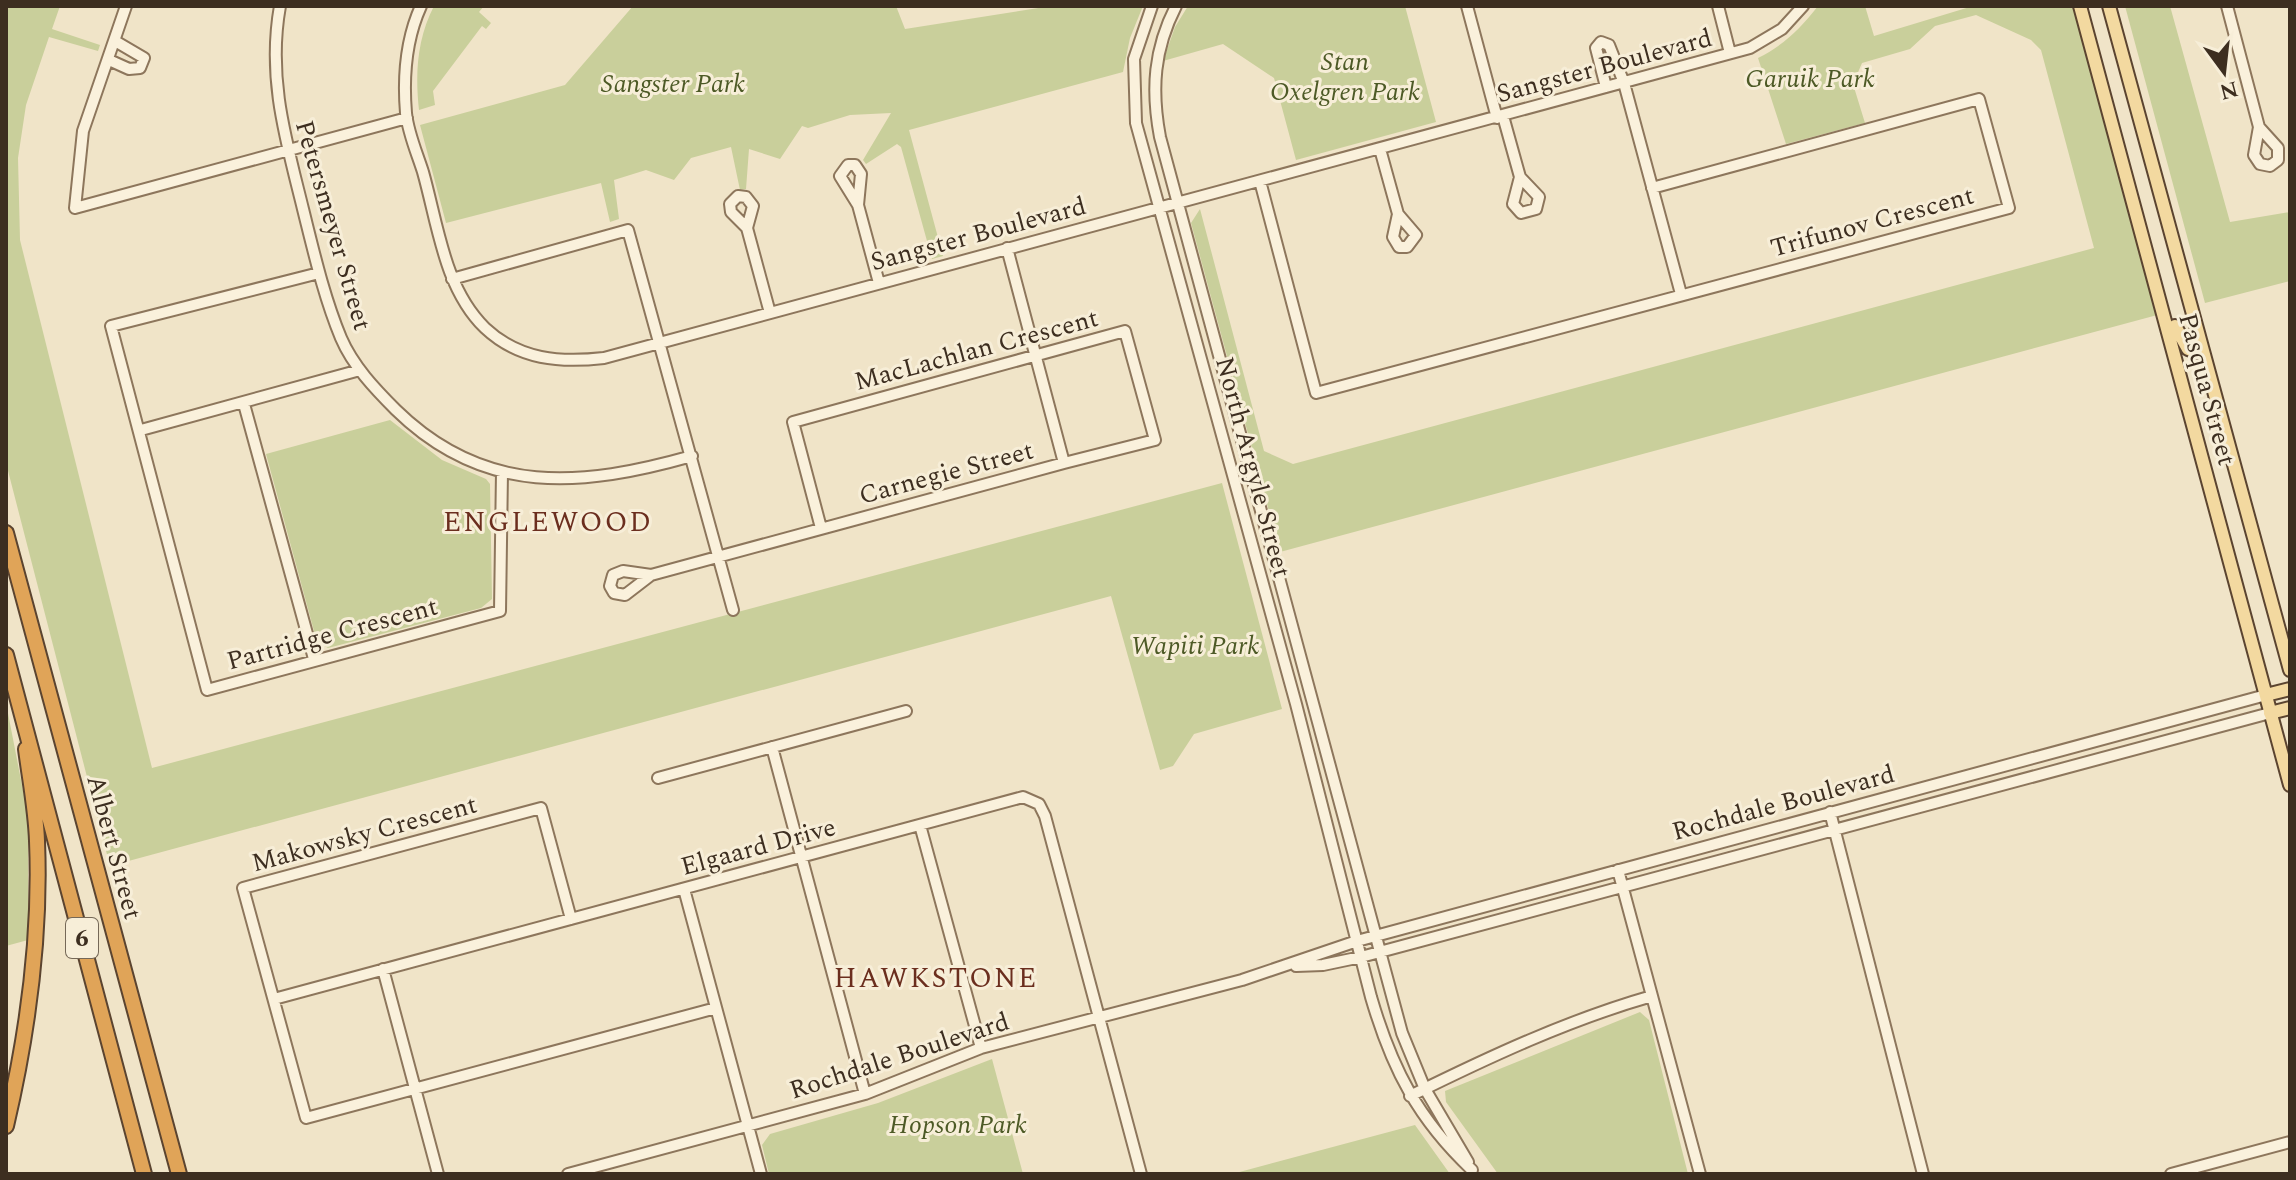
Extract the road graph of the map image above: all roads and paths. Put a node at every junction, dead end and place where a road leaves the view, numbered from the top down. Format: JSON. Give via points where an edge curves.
{"nodes":[{"id":1,"x":126,"y":6,"type":"edge"},
{"id":2,"x":280,"y":6,"type":"edge"},
{"id":3,"x":421,"y":6,"type":"edge"},
{"id":4,"x":1152,"y":6,"type":"edge"},
{"id":5,"x":1176,"y":6,"type":"edge"},
{"id":6,"x":1467,"y":6,"type":"edge"},
{"id":7,"x":1718,"y":6,"type":"edge"},
{"id":8,"x":1803,"y":6,"type":"edge"},
{"id":9,"x":2080,"y":6,"type":"edge"},
{"id":10,"x":2109,"y":6,"type":"edge"},
{"id":11,"x":2227,"y":6,"type":"edge"},
{"id":12,"x":115,"y":41,"type":"junction"},
{"id":13,"x":1730,"y":53,"type":"junction"},
{"id":14,"x":109,"y":60,"type":"junction"},
{"id":15,"x":1624,"y":83,"type":"junction"},
{"id":16,"x":1606,"y":87,"type":"junction"},
{"id":17,"x":1500,"y":117,"type":"junction"},
{"id":18,"x":407,"y":118,"type":"junction"},
{"id":19,"x":2259,"y":127,"type":"dead end"},
{"id":20,"x":288,"y":149,"type":"junction"},
{"id":21,"x":1380,"y":149,"type":"junction"},
{"id":22,"x":1520,"y":177,"type":"dead end"},
{"id":23,"x":1260,"y":181,"type":"junction"},
{"id":24,"x":1652,"y":188,"type":"junction"},
{"id":25,"x":1179,"y":201,"type":"junction"},
{"id":26,"x":858,"y":205,"type":"dead end"},
{"id":27,"x":1159,"y":207,"type":"junction"},
{"id":28,"x":1398,"y":214,"type":"dead end"},
{"id":29,"x":747,"y":228,"type":"dead end"},
{"id":30,"x":1007,"y":248,"type":"junction"},
{"id":31,"x":319,"y":273,"type":"junction"},
{"id":32,"x":452,"y":279,"type":"junction"},
{"id":33,"x":879,"y":283,"type":"junction"},
{"id":34,"x":2156,"y":283,"type":"junction"},
{"id":35,"x":1681,"y":294,"type":"junction"},
{"id":36,"x":770,"y":313,"type":"junction"},
{"id":37,"x":659,"y":343,"type":"junction"},
{"id":38,"x":2204,"y":355,"type":"junction"},
{"id":39,"x":1034,"y":357,"type":"junction"},
{"id":40,"x":360,"y":370,"type":"junction"},
{"id":41,"x":244,"y":404,"type":"junction"},
{"id":42,"x":141,"y":430,"type":"junction"},
{"id":43,"x":692,"y":456,"type":"junction"},
{"id":44,"x":1064,"y":463,"type":"junction"},
{"id":45,"x":502,"y":472,"type":"junction"},
{"id":46,"x":821,"y":528,"type":"junction"},
{"id":47,"x":6,"y":533,"type":"edge"},
{"id":48,"x":718,"y":557,"type":"junction"},
{"id":49,"x":651,"y":575,"type":"dead end"},
{"id":50,"x":733,"y":610,"type":"dead end"},
{"id":51,"x":2275,"y":620,"type":"junction"},
{"id":52,"x":2290,"y":645,"type":"edge"},
{"id":53,"x":6,"y":655,"type":"edge"},
{"id":54,"x":314,"y":659,"type":"junction"},
{"id":55,"x":2290,"y":670,"type":"edge"},
{"id":56,"x":2290,"y":689,"type":"edge"},
{"id":57,"x":2266,"y":695,"type":"junction"},
{"id":58,"x":19,"y":702,"type":"junction"},
{"id":59,"x":2290,"y":708,"type":"edge"},
{"id":60,"x":906,"y":711,"type":"dead end"},
{"id":61,"x":2270,"y":713,"type":"junction"},
{"id":62,"x":772,"y":747,"type":"junction"},
{"id":63,"x":658,"y":778,"type":"dead end"},
{"id":64,"x":2290,"y":785,"type":"edge"},
{"id":65,"x":1830,"y":812,"type":"junction"},
{"id":66,"x":920,"y":825,"type":"junction"},
{"id":67,"x":1834,"y":830,"type":"junction"},
{"id":68,"x":802,"y":857,"type":"junction"},
{"id":69,"x":1618,"y":870,"type":"junction"},
{"id":70,"x":1622,"y":887,"type":"junction"},
{"id":71,"x":684,"y":889,"type":"junction"},
{"id":72,"x":571,"y":919,"type":"junction"},
{"id":73,"x":1375,"y":936,"type":"junction"},
{"id":74,"x":1357,"y":941,"type":"junction"},
{"id":75,"x":1379,"y":952,"type":"junction"},
{"id":76,"x":1361,"y":957,"type":"junction"},
{"id":77,"x":1290,"y":966,"type":"junction"},
{"id":78,"x":383,"y":969,"type":"junction"},
{"id":79,"x":1652,"y":996,"type":"junction"},
{"id":80,"x":274,"y":999,"type":"junction"},
{"id":81,"x":716,"y":1008,"type":"junction"},
{"id":82,"x":1100,"y":1017,"type":"junction"},
{"id":83,"x":981,"y":1048,"type":"junction"},
{"id":84,"x":415,"y":1089,"type":"junction"},
{"id":85,"x":1425,"y":1089,"type":"junction"},
{"id":86,"x":865,"y":1094,"type":"junction"},
{"id":87,"x":1410,"y":1096,"type":"junction"},
{"id":88,"x":6,"y":1126,"type":"edge"},
{"id":89,"x":748,"y":1127,"type":"junction"},
{"id":90,"x":2290,"y":1142,"type":"edge"},
{"id":91,"x":1474,"y":1172,"type":"edge"},
{"id":92,"x":144,"y":1174,"type":"edge"},
{"id":93,"x":179,"y":1174,"type":"edge"},
{"id":94,"x":438,"y":1174,"type":"edge"},
{"id":95,"x":568,"y":1174,"type":"edge"},
{"id":96,"x":761,"y":1174,"type":"edge"},
{"id":97,"x":1141,"y":1174,"type":"edge"},
{"id":98,"x":1700,"y":1174,"type":"edge"},
{"id":99,"x":1923,"y":1174,"type":"edge"},
{"id":100,"x":2171,"y":1174,"type":"edge"}],
"edges":[{"from":1,"to":12,"type":"street"},
{"from":2,"to":20,"type":"street","name":"Petersmeyer Street","via":[[273,63]]},
{"from":3,"to":18,"type":"street","name":"Sangster Boulevard","via":[[409,43]]},
{"from":4,"to":27,"type":"street","name":"North Argyle Street","via":[[1134,59],[1133,101]]},
{"from":5,"to":25,"type":"street","name":"North Argyle Street","via":[[1161,39],[1153,85],[1160,137]]},
{"from":6,"to":17,"type":"street"},
{"from":7,"to":13,"type":"street"},
{"from":8,"to":13,"type":"street","name":"Sangster Boulevard","via":[[1766,40]]},
{"from":9,"to":34,"type":"main road","name":"Pasqua Street"},
{"from":10,"to":38,"type":"main road","name":"Pasqua Street"},
{"from":11,"to":19,"type":"street"},
{"from":12,"to":14,"type":"street"},
{"from":12,"to":14,"type":"street","via":[[144,58],[140,68],[129,69]]},
{"from":13,"to":15,"type":"street","name":"Sangster Boulevard"},
{"from":14,"to":20,"type":"street","via":[[83,131],[75,208]]},
{"from":15,"to":16,"type":"street","name":"Sangster Boulevard"},
{"from":15,"to":16,"type":"street","via":[[1609,45],[1601,42],[1596,48]]},
{"from":15,"to":24,"type":"street"},
{"from":16,"to":17,"type":"street","name":"Sangster Boulevard"},
{"from":17,"to":21,"type":"street","name":"Sangster Boulevard"},
{"from":17,"to":22,"type":"street"},
{"from":18,"to":20,"type":"street"},
{"from":18,"to":32,"type":"street","name":"Sangster Boulevard"},
{"from":20,"to":31,"type":"street","name":"Petersmeyer Street"},
{"from":21,"to":23,"type":"street","name":"Sangster Boulevard"},
{"from":21,"to":28,"type":"street"},
{"from":23,"to":25,"type":"street","name":"Sangster Boulevard"},
{"from":23,"to":35,"type":"street","name":"Trifunov Crescent","via":[[1316,393]]},
{"from":24,"to":35,"type":"street"},
{"from":24,"to":35,"type":"street","name":"Trifunov Crescent","via":[[1979,99],[2009,208]]},
{"from":25,"to":27,"type":"street","name":"Sangster Boulevard"},
{"from":25,"to":73,"type":"street","name":"North Argyle Street"},
{"from":26,"to":33,"type":"street"},
{"from":27,"to":30,"type":"street","name":"Sangster Boulevard"},
{"from":27,"to":74,"type":"street","name":"North Argyle Street"},
{"from":29,"to":36,"type":"street"},
{"from":30,"to":33,"type":"street","name":"Sangster Boulevard"},
{"from":30,"to":39,"type":"street","name":"Carnegie Street"},
{"from":31,"to":40,"type":"street","name":"Petersmeyer Street","via":[[342,340]]},
{"from":31,"to":42,"type":"street","via":[[111,326]]},
{"from":32,"to":37,"type":"street","name":"Sangster Boulevard","via":[[466,306],[487,329],[526,354],[581,361]]},
{"from":32,"to":37,"type":"street","via":[[628,230]]},
{"from":33,"to":36,"type":"street","name":"Sangster Boulevard"},
{"from":34,"to":38,"type":"main road","via":[[2181,340]]},
{"from":34,"to":57,"type":"main road","name":"Pasqua Street"},
{"from":36,"to":37,"type":"street","name":"Sangster Boulevard"},
{"from":37,"to":43,"type":"street"},
{"from":38,"to":51,"type":"main road","name":"Pasqua Street"},
{"from":39,"to":44,"type":"street","name":"Carnegie Street"},
{"from":39,"to":44,"type":"street","name":"MacLachlan Crescent","via":[[1125,331],[1155,440]]},
{"from":39,"to":46,"type":"street","name":"MacLachlan Crescent","via":[[793,422]]},
{"from":40,"to":41,"type":"street"},
{"from":40,"to":45,"type":"street","name":"Petersmeyer Street","via":[[413,427],[452,453]]},
{"from":41,"to":42,"type":"street"},
{"from":41,"to":54,"type":"street"},
{"from":42,"to":54,"type":"street","name":"Partridge Crescent","via":[[207,690]]},
{"from":43,"to":45,"type":"street","name":"Petersmeyer Street","via":[[582,480]]},
{"from":43,"to":48,"type":"street"},
{"from":44,"to":46,"type":"street","name":"Carnegie Street"},
{"from":45,"to":54,"type":"street","name":"Partridge Crescent","via":[[500,611]]},
{"from":46,"to":48,"type":"street","name":"Carnegie Street"},
{"from":47,"to":93,"type":"highway","name":"Albert Street","number":"6"},
{"from":48,"to":49,"type":"street","name":"Carnegie Street"},
{"from":48,"to":50,"type":"street"},
{"from":51,"to":52,"type":"main road"},
{"from":51,"to":55,"type":"main road","name":"Pasqua Street"},
{"from":53,"to":58,"type":"highway","name":"Albert Street","number":"6"},
{"from":56,"to":57,"type":"main road","name":"Rochdale Boulevard"},
{"from":57,"to":61,"type":"main road","name":"Pasqua Street"},
{"from":57,"to":65,"type":"street","name":"Rochdale Boulevard"},
{"from":58,"to":88,"type":"highway","via":[[36,814],[38,906],[30,1002]]},
{"from":58,"to":92,"type":"highway","name":"Albert Street","number":"6"},
{"from":59,"to":61,"type":"main road","name":"Rochdale Boulevard"},
{"from":60,"to":62,"type":"street"},
{"from":61,"to":64,"type":"main road","name":"Pasqua Street"},
{"from":61,"to":67,"type":"street","name":"Rochdale Boulevard"},
{"from":62,"to":63,"type":"street"},
{"from":62,"to":68,"type":"street"},
{"from":65,"to":67,"type":"street"},
{"from":65,"to":69,"type":"street","name":"Rochdale Boulevard"},
{"from":66,"to":68,"type":"street","name":"Elgaard Drive"},
{"from":66,"to":82,"type":"street","name":"Elgaard Drive","via":[[1023,797],[1039,804]]},
{"from":66,"to":83,"type":"street"},
{"from":67,"to":70,"type":"street","name":"Rochdale Boulevard"},
{"from":67,"to":99,"type":"street"},
{"from":68,"to":71,"type":"street","name":"Elgaard Drive"},
{"from":68,"to":86,"type":"street"},
{"from":69,"to":70,"type":"street"},
{"from":69,"to":73,"type":"street","name":"Rochdale Boulevard"},
{"from":70,"to":75,"type":"street","name":"Rochdale Boulevard"},
{"from":70,"to":79,"type":"street"},
{"from":71,"to":72,"type":"street","name":"Elgaard Drive"},
{"from":71,"to":81,"type":"street"},
{"from":72,"to":78,"type":"street","name":"Elgaard Drive"},
{"from":72,"to":80,"type":"street","name":"Makowsky Crescent","via":[[541,808],[243,888]]},
{"from":73,"to":74,"type":"street","name":"Rochdale Boulevard"},
{"from":73,"to":75,"type":"street","name":"North Argyle Street"},
{"from":74,"to":76,"type":"street","name":"North Argyle Street"},
{"from":74,"to":77,"type":"street","name":"Rochdale Boulevard"},
{"from":75,"to":76,"type":"street","name":"Rochdale Boulevard"},
{"from":75,"to":85,"type":"street","name":"North Argyle Street"},
{"from":76,"to":77,"type":"street","name":"Rochdale Boulevard"},
{"from":76,"to":87,"type":"street","name":"North Argyle Street","via":[[1381,1032]]},
{"from":77,"to":82,"type":"street","name":"Rochdale Boulevard"},
{"from":78,"to":80,"type":"street","name":"Elgaard Drive"},
{"from":78,"to":84,"type":"street"},
{"from":79,"to":85,"type":"street","via":[[1584,1017]]},
{"from":79,"to":98,"type":"street"},
{"from":80,"to":84,"type":"street","name":"Makowsky Crescent","via":[[306,1118]]},
{"from":81,"to":84,"type":"street"},
{"from":81,"to":89,"type":"street"},
{"from":82,"to":83,"type":"street","name":"Rochdale Boulevard"},
{"from":82,"to":97,"type":"street"},
{"from":83,"to":86,"type":"street","name":"Rochdale Boulevard"},
{"from":84,"to":94,"type":"street"},
{"from":85,"to":87,"type":"street"},
{"from":85,"to":91,"type":"street","name":"North Argyle Street"},
{"from":86,"to":89,"type":"street","name":"Rochdale Boulevard"},
{"from":87,"to":91,"type":"street","name":"North Argyle Street","via":[[1430,1128]]},
{"from":89,"to":95,"type":"street","name":"Rochdale Boulevard"},
{"from":89,"to":96,"type":"street"},
{"from":90,"to":100,"type":"street"}]}
